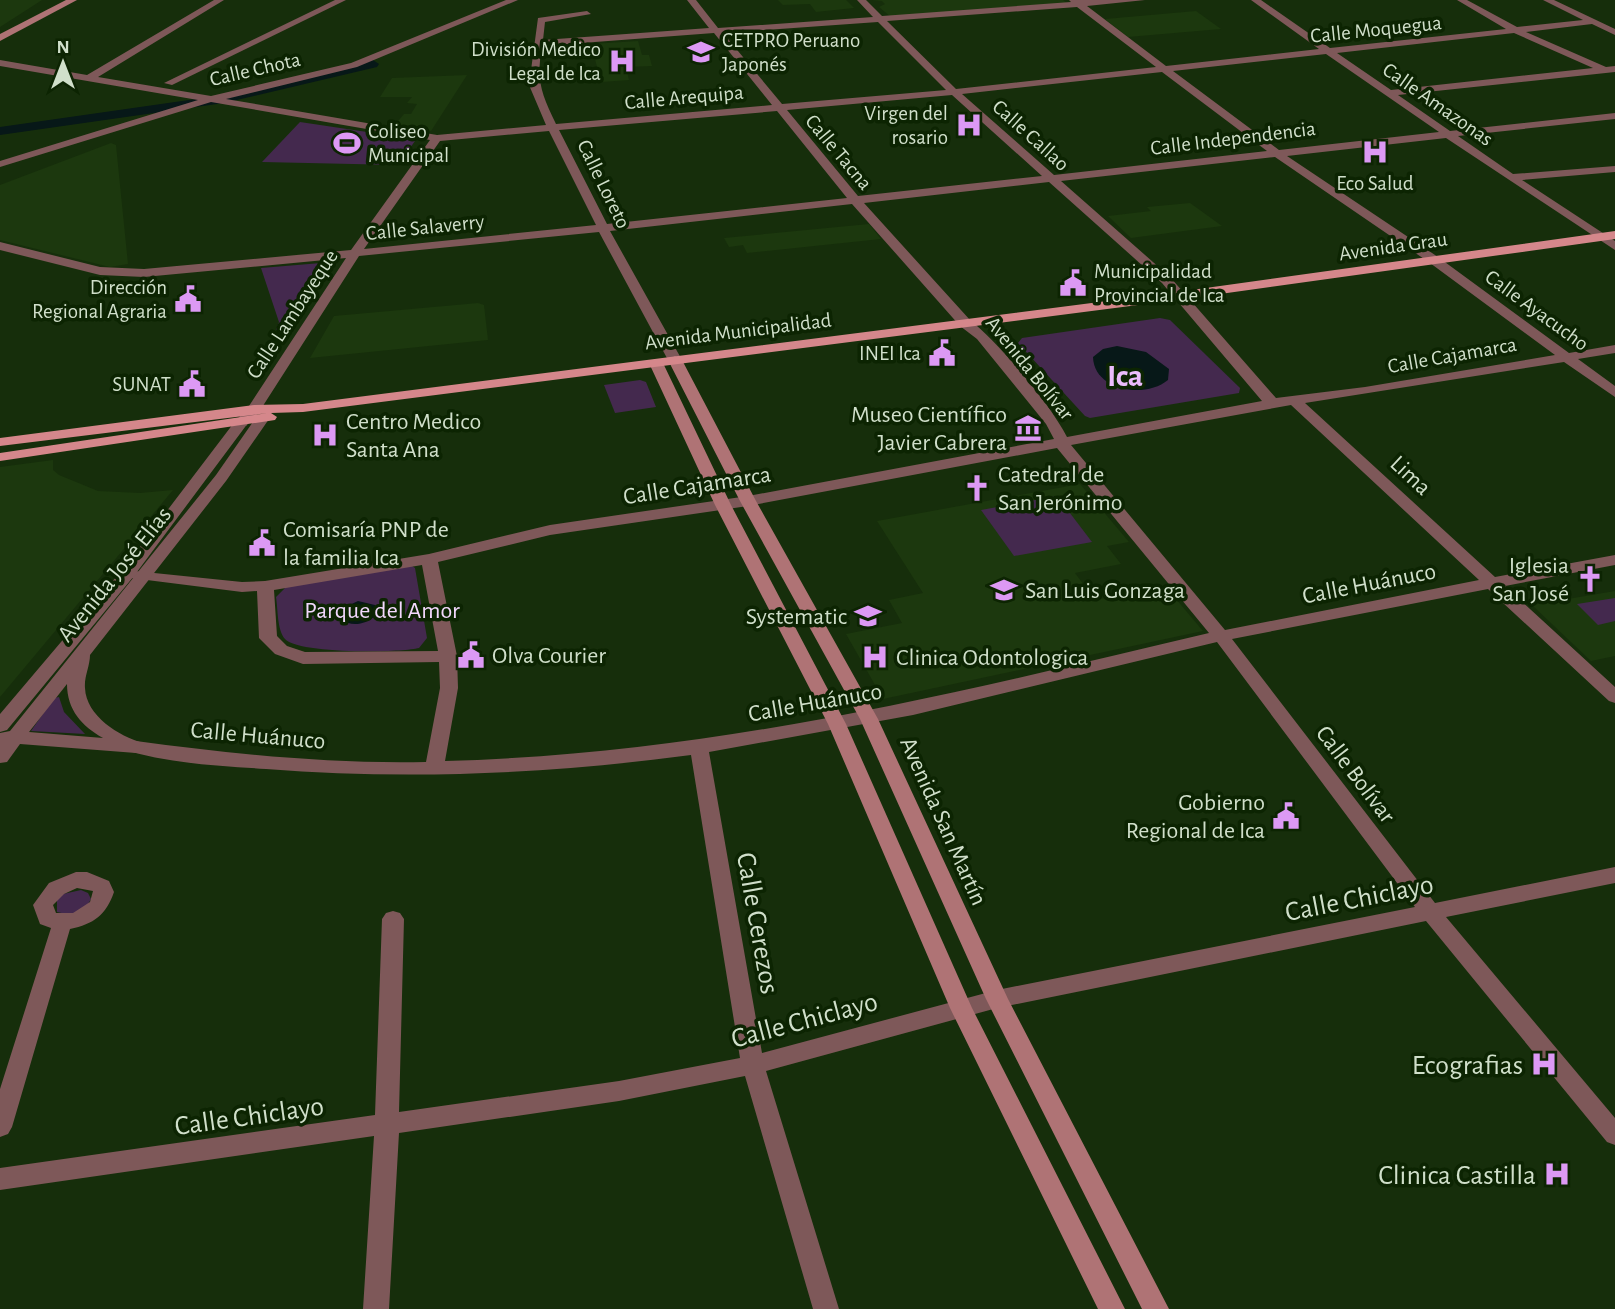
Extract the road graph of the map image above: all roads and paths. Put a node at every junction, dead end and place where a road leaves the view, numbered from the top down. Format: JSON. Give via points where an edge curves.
{"nodes":[{"id":1,"x":55,"y":0,"type":"edge"},
{"id":2,"x":73,"y":0,"type":"edge"},
{"id":3,"x":219,"y":0,"type":"edge"},
{"id":4,"x":342,"y":0,"type":"edge"},
{"id":5,"x":514,"y":0,"type":"edge"},
{"id":6,"x":691,"y":0,"type":"edge"},
{"id":7,"x":861,"y":0,"type":"edge"},
{"id":8,"x":1141,"y":0,"type":"edge"},
{"id":9,"x":1255,"y":0,"type":"edge"},
{"id":10,"x":1461,"y":0,"type":"edge"},
{"id":11,"x":1547,"y":0,"type":"edge"},
{"id":12,"x":1076,"y":2,"type":"edge"},
{"id":13,"x":587,"y":14,"type":"dead end"},
{"id":14,"x":885,"y":21,"type":"junction"},
{"id":15,"x":1591,"y":22,"type":"junction"},
{"id":16,"x":0,"y":29,"type":"edge"},
{"id":17,"x":1517,"y":31,"type":"junction"},
{"id":18,"x":1615,"y":32,"type":"edge"},
{"id":19,"x":718,"y":33,"type":"junction"},
{"id":20,"x":0,"y":38,"type":"edge"},
{"id":21,"x":541,"y":43,"type":"junction"},
{"id":22,"x":1327,"y":51,"type":"junction"},
{"id":23,"x":0,"y":54,"type":"edge"},
{"id":24,"x":0,"y":63,"type":"edge"},
{"id":25,"x":1165,"y":70,"type":"junction"},
{"id":26,"x":1609,"y":70,"type":"edge"},
{"id":27,"x":103,"y":72,"type":"junction"},
{"id":28,"x":1615,"y":76,"type":"edge"},
{"id":29,"x":87,"y":79,"type":"junction"},
{"id":30,"x":169,"y":83,"type":"junction"},
{"id":31,"x":954,"y":92,"type":"junction"},
{"id":32,"x":1388,"y":93,"type":"junction"},
{"id":33,"x":208,"y":100,"type":"junction"},
{"id":34,"x":777,"y":108,"type":"junction"},
{"id":35,"x":1615,"y":116,"type":"edge"},
{"id":36,"x":555,"y":129,"type":"junction"},
{"id":37,"x":1446,"y":133,"type":"junction"},
{"id":38,"x":437,"y":138,"type":"junction"},
{"id":39,"x":1276,"y":153,"type":"junction"},
{"id":40,"x":1,"y":163,"type":"edge"},
{"id":41,"x":1615,"y":169,"type":"edge"},
{"id":42,"x":1051,"y":178,"type":"junction"},
{"id":43,"x":1511,"y":178,"type":"junction"},
{"id":44,"x":855,"y":201,"type":"junction"},
{"id":45,"x":603,"y":228,"type":"junction"},
{"id":46,"x":1615,"y":235,"type":"edge"},
{"id":47,"x":1600,"y":237,"type":"junction"},
{"id":48,"x":0,"y":246,"type":"edge"},
{"id":49,"x":1615,"y":246,"type":"edge"},
{"id":50,"x":354,"y":254,"type":"junction"},
{"id":51,"x":1434,"y":260,"type":"junction"},
{"id":52,"x":1177,"y":296,"type":"junction"},
{"id":53,"x":965,"y":323,"type":"junction"},
{"id":54,"x":1615,"y":348,"type":"edge"},
{"id":55,"x":1565,"y":357,"type":"junction"},
{"id":56,"x":665,"y":361,"type":"junction"},
{"id":57,"x":1615,"y":393,"type":"edge"},
{"id":58,"x":1295,"y":401,"type":"junction"},
{"id":59,"x":1272,"y":403,"type":"junction"},
{"id":60,"x":258,"y":414,"type":"junction"},
{"id":61,"x":241,"y":423,"type":"junction"},
{"id":62,"x":1061,"y":441,"type":"junction"},
{"id":63,"x":0,"y":442,"type":"edge"},
{"id":64,"x":0,"y":457,"type":"edge"},
{"id":65,"x":748,"y":501,"type":"junction"},
{"id":66,"x":723,"y":505,"type":"junction"},
{"id":67,"x":429,"y":559,"type":"junction"},
{"id":68,"x":1615,"y":561,"type":"edge"},
{"id":69,"x":128,"y":573,"type":"junction"},
{"id":70,"x":146,"y":575,"type":"junction"},
{"id":71,"x":1492,"y":584,"type":"junction"},
{"id":72,"x":265,"y":586,"type":"junction"},
{"id":73,"x":1221,"y":636,"type":"junction"},
{"id":74,"x":84,"y":652,"type":"junction"},
{"id":75,"x":447,"y":656,"type":"junction"},
{"id":76,"x":1615,"y":697,"type":"edge"},
{"id":77,"x":869,"y":719,"type":"junction"},
{"id":78,"x":837,"y":724,"type":"junction"},
{"id":79,"x":5,"y":733,"type":"edge"},
{"id":80,"x":136,"y":747,"type":"junction"},
{"id":81,"x":699,"y":747,"type":"junction"},
{"id":82,"x":0,"y":757,"type":"edge"},
{"id":83,"x":435,"y":767,"type":"junction"},
{"id":84,"x":1615,"y":875,"type":"edge"},
{"id":85,"x":1431,"y":913,"type":"junction"},
{"id":86,"x":393,"y":919,"type":"dead end"},
{"id":87,"x":62,"y":924,"type":"dead end"},
{"id":88,"x":996,"y":999,"type":"junction"},
{"id":89,"x":961,"y":1008,"type":"junction"},
{"id":90,"x":753,"y":1065,"type":"junction"},
{"id":91,"x":387,"y":1126,"type":"junction"},
{"id":92,"x":0,"y":1127,"type":"edge"},
{"id":93,"x":1615,"y":1135,"type":"edge"},
{"id":94,"x":0,"y":1179,"type":"edge"},
{"id":95,"x":376,"y":1309,"type":"edge"},
{"id":96,"x":826,"y":1309,"type":"edge"},
{"id":97,"x":1112,"y":1309,"type":"edge"},
{"id":98,"x":1156,"y":1309,"type":"edge"}],
"edges":[{"from":1,"to":16,"type":"main road"},
{"from":2,"to":20,"type":"main road"},
{"from":3,"to":27,"type":"street"},
{"from":4,"to":30,"type":"street"},
{"from":5,"to":33,"type":"street","name":"Calle Chota","via":[[355,65]]},
{"from":6,"to":19,"type":"street","name":"Calle Tacna"},
{"from":7,"to":14,"type":"street","name":"Calle Callao"},
{"from":8,"to":12,"type":"street"},
{"from":9,"to":22,"type":"street","name":"Calle Amazonas"},
{"from":10,"to":17,"type":"street"},
{"from":11,"to":15,"type":"street"},
{"from":12,"to":14,"type":"street"},
{"from":12,"to":25,"type":"street","name":"Calle Ayacucho"},
{"from":13,"to":21,"type":"street","name":"Calle Loreto","via":[[543,18]]},
{"from":14,"to":19,"type":"street"},
{"from":14,"to":31,"type":"street","name":"Calle Callao"},
{"from":15,"to":17,"type":"street","name":"Calle Moquegua"},
{"from":15,"to":18,"type":"street"},
{"from":17,"to":22,"type":"street","name":"Calle Moquegua"},
{"from":17,"to":26,"type":"street"},
{"from":19,"to":21,"type":"street"},
{"from":19,"to":34,"type":"street","name":"Calle Tacna"},
{"from":21,"to":36,"type":"street","name":"Calle Loreto","via":[[533,83]]},
{"from":22,"to":25,"type":"street","name":"Calle Moquegua"},
{"from":22,"to":32,"type":"street","name":"Calle Amazonas"},
{"from":23,"to":27,"type":"street"},
{"from":24,"to":29,"type":"street","name":"Calle Arequipa"},
{"from":25,"to":31,"type":"street","name":"Calle Arequipa"},
{"from":25,"to":39,"type":"street","name":"Calle Ayacucho"},
{"from":26,"to":28,"type":"street"},
{"from":26,"to":32,"type":"street"},
{"from":27,"to":29,"type":"street"},
{"from":27,"to":30,"type":"street"},
{"from":29,"to":33,"type":"street","name":"Calle Arequipa"},
{"from":30,"to":33,"type":"street","via":[[200,90]]},
{"from":31,"to":34,"type":"street","name":"Calle Arequipa"},
{"from":31,"to":42,"type":"street","name":"Calle Callao"},
{"from":32,"to":37,"type":"street","name":"Calle Amazonas"},
{"from":33,"to":38,"type":"street","name":"Calle Arequipa"},
{"from":33,"to":40,"type":"street","name":"Calle Chota"},
{"from":34,"to":36,"type":"street","name":"Calle Arequipa"},
{"from":34,"to":44,"type":"street","name":"Calle Tacna"},
{"from":35,"to":37,"type":"street","name":"Calle Independencia"},
{"from":36,"to":38,"type":"street","name":"Calle Arequipa"},
{"from":36,"to":45,"type":"street","name":"Calle Loreto"},
{"from":37,"to":39,"type":"street","name":"Calle Independencia"},
{"from":37,"to":43,"type":"street","name":"Calle Amazonas"},
{"from":38,"to":50,"type":"street","name":"Calle Lambayeque"},
{"from":39,"to":42,"type":"street","name":"Calle Independencia"},
{"from":39,"to":51,"type":"street","name":"Calle Ayacucho"},
{"from":41,"to":43,"type":"street"},
{"from":42,"to":44,"type":"street","name":"Calle Independencia"},
{"from":42,"to":52,"type":"street","name":"Calle Callao","via":[[1166,280]]},
{"from":43,"to":47,"type":"street","name":"Calle Amazonas"},
{"from":44,"to":45,"type":"street","name":"Calle Salaverry"},
{"from":44,"to":53,"type":"street","name":"Calle Tacna"},
{"from":45,"to":50,"type":"street","name":"Calle Salaverry"},
{"from":45,"to":56,"type":"street","name":"Calle Loreto"},
{"from":46,"to":47,"type":"main road","name":"Avenida Grau"},
{"from":47,"to":49,"type":"street","name":"Calle Amazonas"},
{"from":47,"to":51,"type":"main road","name":"Avenida Grau"},
{"from":48,"to":50,"type":"street","name":"Calle Salaverry","via":[[100,271],[144,273]]},
{"from":50,"to":60,"type":"street","name":"Calle Lambayeque"},
{"from":51,"to":52,"type":"main road","name":"Avenida Grau"},
{"from":51,"to":55,"type":"street","name":"Calle Ayacucho"},
{"from":52,"to":53,"type":"main road","name":"Avenida Municipalidad"},
{"from":52,"to":59,"type":"street"},
{"from":53,"to":56,"type":"main road","name":"Avenida Municipalidad"},
{"from":53,"to":62,"type":"street","name":"Avenida Bolívar","via":[[982,336],[1053,423]]},
{"from":54,"to":55,"type":"street","name":"Calle Cajamarca"},
{"from":55,"to":57,"type":"street","name":"Calle Ayacucho"},
{"from":55,"to":58,"type":"street","name":"Calle Cajamarca"},
{"from":56,"to":60,"type":"main road","name":"Avenida Municipalidad"},
{"from":56,"to":65,"type":"main road","name":"Avenida San Martín"},
{"from":56,"to":66,"type":"main road"},
{"from":58,"to":59,"type":"street"},
{"from":58,"to":71,"type":"street","name":"Lima"},
{"from":59,"to":62,"type":"street","name":"Calle Cajamarca"},
{"from":60,"to":61,"type":"main road","name":"Avenida Municipalidad"},
{"from":60,"to":63,"type":"main road"},
{"from":60,"to":70,"type":"street","name":"Avenida José Elías"},
{"from":61,"to":64,"type":"main road","name":"Avenida Municipalidad"},
{"from":61,"to":69,"type":"street","name":"Avenida José Elías"},
{"from":62,"to":65,"type":"street","name":"Calle Cajamarca"},
{"from":62,"to":73,"type":"street","name":"Calle Bolívar"},
{"from":65,"to":66,"type":"street","name":"Calle Cajamarca"},
{"from":65,"to":77,"type":"main road","name":"Avenida San Martín"},
{"from":66,"to":67,"type":"street","name":"Calle Cajamarca","via":[[550,530]]},
{"from":66,"to":78,"type":"main road"},
{"from":67,"to":72,"type":"street","name":"Calle Cajamarca"},
{"from":67,"to":75,"type":"street"},
{"from":68,"to":71,"type":"street","name":"Calle Huánuco"},
{"from":69,"to":70,"type":"street","name":"Calle Cajamarca"},
{"from":69,"to":79,"type":"street","name":"Avenida José Elías"},
{"from":70,"to":72,"type":"street","name":"Calle Cajamarca"},
{"from":70,"to":74,"type":"street","name":"Avenida José Elías"},
{"from":71,"to":73,"type":"street","name":"Calle Huánuco"},
{"from":71,"to":76,"type":"street","name":"Lima"},
{"from":72,"to":75,"type":"street","via":[[268,638],[291,655]]},
{"from":73,"to":77,"type":"street","name":"Calle Huánuco"},
{"from":73,"to":85,"type":"street","name":"Calle Bolívar"},
{"from":74,"to":79,"type":"street","name":"Avenida José Elías"},
{"from":74,"to":80,"type":"street","via":[[76,687],[80,710],[101,730]]},
{"from":75,"to":83,"type":"street","via":[[449,688]]},
{"from":77,"to":78,"type":"street","name":"Calle Huánuco"},
{"from":77,"to":88,"type":"main road","name":"Avenida San Martín"},
{"from":78,"to":81,"type":"street","name":"Calle Huánuco"},
{"from":78,"to":89,"type":"main road"},
{"from":79,"to":80,"type":"street"},
{"from":79,"to":82,"type":"street","name":"Avenida José Elías"},
{"from":80,"to":83,"type":"street","name":"Calle Huánuco","via":[[304,765]]},
{"from":81,"to":83,"type":"street","name":"Calle Huánuco","via":[[559,764]]},
{"from":81,"to":90,"type":"street","name":"Calle Cerezos"},
{"from":84,"to":85,"type":"street","name":"Calle Chiclayo"},
{"from":85,"to":88,"type":"street","name":"Calle Chiclayo"},
{"from":85,"to":93,"type":"street","name":"Calle Bolívar"},
{"from":86,"to":91,"type":"street"},
{"from":87,"to":92,"type":"street"},
{"from":88,"to":89,"type":"street","name":"Calle Chiclayo"},
{"from":88,"to":98,"type":"main road","name":"Avenida San Martín"},
{"from":89,"to":90,"type":"street","name":"Calle Chiclayo"},
{"from":89,"to":97,"type":"main road"},
{"from":90,"to":91,"type":"street","name":"Calle Chiclayo","via":[[619,1091]]},
{"from":90,"to":96,"type":"street","name":"Calle Cerezos"},
{"from":91,"to":94,"type":"street","name":"Calle Chiclayo"},
{"from":91,"to":95,"type":"street"}]}
